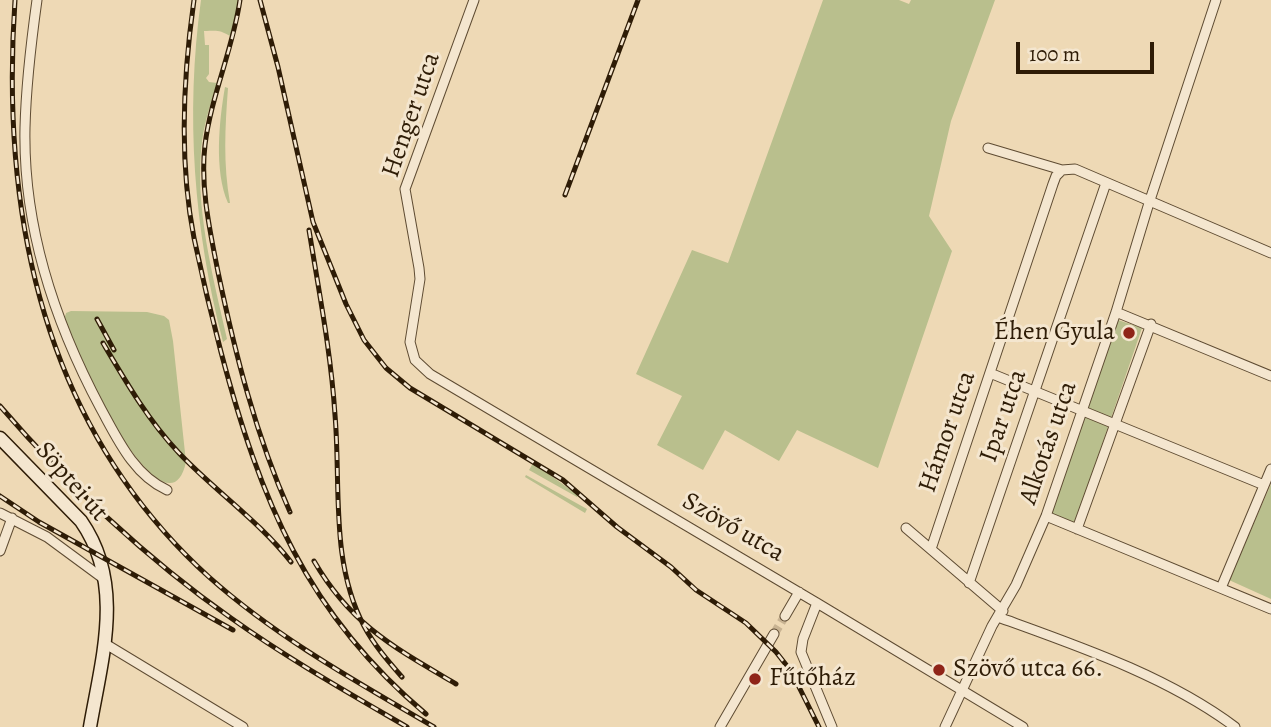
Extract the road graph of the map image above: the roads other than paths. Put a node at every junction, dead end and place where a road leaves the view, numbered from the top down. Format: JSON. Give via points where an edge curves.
{"nodes":[{"id":1,"x":37,"y":0,"type":"edge"},
{"id":2,"x":467,"y":0,"type":"edge"},
{"id":3,"x":474,"y":0,"type":"edge"},
{"id":4,"x":1216,"y":0,"type":"edge"},
{"id":5,"x":470,"y":12,"type":"junction"},
{"id":6,"x":988,"y":148,"type":"dead end"},
{"id":7,"x":1062,"y":170,"type":"junction"},
{"id":8,"x":1106,"y":183,"type":"junction"},
{"id":9,"x":1149,"y":203,"type":"junction"},
{"id":10,"x":1271,"y":253,"type":"edge"},
{"id":11,"x":1116,"y":312,"type":"junction"},
{"id":12,"x":1151,"y":324,"type":"junction"},
{"id":13,"x":420,"y":367,"type":"joint"},
{"id":14,"x":990,"y":373,"type":"junction"},
{"id":15,"x":1271,"y":376,"type":"edge"},
{"id":16,"x":1035,"y":391,"type":"junction"},
{"id":17,"x":1082,"y":411,"type":"junction"},
{"id":18,"x":1114,"y":424,"type":"junction"},
{"id":19,"x":0,"y":438,"type":"edge"},
{"id":20,"x":1271,"y":469,"type":"edge"},
{"id":21,"x":1264,"y":485,"type":"junction"},
{"id":22,"x":167,"y":490,"type":"dead end"},
{"id":23,"x":0,"y":513,"type":"edge"},
{"id":24,"x":1046,"y":516,"type":"junction"},
{"id":25,"x":12,"y":518,"type":"junction"},
{"id":26,"x":906,"y":528,"type":"dead end"},
{"id":27,"x":1077,"y":529,"type":"junction"},
{"id":28,"x":931,"y":550,"type":"junction"},
{"id":29,"x":0,"y":551,"type":"edge"},
{"id":30,"x":106,"y":581,"type":"junction"},
{"id":31,"x":969,"y":583,"type":"junction"},
{"id":32,"x":1221,"y":588,"type":"junction"},
{"id":33,"x":799,"y":592,"type":"junction"},
{"id":34,"x":817,"y":603,"type":"junction"},
{"id":35,"x":1271,"y":609,"type":"edge"},
{"id":36,"x":1000,"y":614,"type":"junction"},
{"id":37,"x":785,"y":616,"type":"tunnel mouth"},
{"id":38,"x":774,"y":634,"type":"tunnel mouth"},
{"id":39,"x":104,"y":643,"type":"junction"},
{"id":40,"x":962,"y":690,"type":"junction"},
{"id":41,"x":90,"y":727,"type":"edge"},
{"id":42,"x":243,"y":727,"type":"edge"},
{"id":43,"x":720,"y":727,"type":"edge"},
{"id":44,"x":832,"y":727,"type":"edge"},
{"id":45,"x":945,"y":727,"type":"edge"},
{"id":46,"x":1023,"y":727,"type":"edge"},
{"id":47,"x":1236,"y":727,"type":"edge"}],
"edges":[{"from":1,"to":22,"type":"street","via":[[27,69],[25,130],[31,207],[46,276],[67,340],[108,422],[136,466]]},
{"from":2,"to":5,"type":"street"},
{"from":3,"to":5,"type":"street","name":"Henger utca"},
{"from":4,"to":9,"type":"street","name":"Alkotás utca"},
{"from":5,"to":13,"type":"street","name":"Henger utca","via":[[405,189],[419,258],[410,342]]},
{"from":6,"to":7,"type":"street"},
{"from":7,"to":8,"type":"street","via":[[1075,169]]},
{"from":7,"to":14,"type":"street","name":"Hámor utca","via":[[1053,184]]},
{"from":8,"to":9,"type":"street"},
{"from":8,"to":16,"type":"street","name":"Ipar utca"},
{"from":9,"to":10,"type":"street"},
{"from":9,"to":11,"type":"street","name":"Alkotás utca"},
{"from":11,"to":12,"type":"street"},
{"from":11,"to":17,"type":"street","name":"Alkotás utca"},
{"from":12,"to":15,"type":"street"},
{"from":12,"to":18,"type":"street","name":"Alkotás utca"},
{"from":13,"to":33,"type":"street","name":"Szövő utca"},
{"from":14,"to":16,"type":"street"},
{"from":14,"to":28,"type":"street","name":"Hámor utca"},
{"from":16,"to":17,"type":"street"},
{"from":16,"to":31,"type":"street","name":"Ipar utca"},
{"from":17,"to":18,"type":"street"},
{"from":17,"to":24,"type":"street","name":"Alkotás utca"},
{"from":18,"to":21,"type":"street"},
{"from":18,"to":27,"type":"street","name":"Alkotás utca"},
{"from":19,"to":30,"type":"street","name":"Söptei út","via":[[81,521],[101,557]]},
{"from":20,"to":21,"type":"street"},
{"from":21,"to":32,"type":"street"},
{"from":23,"to":25,"type":"street"},
{"from":24,"to":27,"type":"street"},
{"from":24,"to":36,"type":"street","name":"Alkotás utca"},
{"from":25,"to":29,"type":"street"},
{"from":25,"to":30,"type":"street","via":[[63,547]]},
{"from":26,"to":28,"type":"street"},
{"from":27,"to":32,"type":"street"},
{"from":28,"to":31,"type":"street"},
{"from":30,"to":39,"type":"street","name":"Söptei út"},
{"from":31,"to":36,"type":"street"},
{"from":32,"to":35,"type":"street"},
{"from":33,"to":34,"type":"street","name":"Szövő utca"},
{"from":33,"to":37,"type":"street"},
{"from":34,"to":40,"type":"street","name":"Szövő utca"},
{"from":34,"to":44,"type":"street","via":[[801,652]]},
{"from":36,"to":40,"type":"street","name":"Alkotás utca"},
{"from":36,"to":47,"type":"street","via":[[1169,687]]},
{"from":38,"to":43,"type":"street"},
{"from":39,"to":41,"type":"street","name":"Söptei út"},
{"from":39,"to":42,"type":"street"},
{"from":40,"to":45,"type":"street","name":"Alkotás utca"},
{"from":40,"to":46,"type":"street","name":"Szövő utca"}]}
